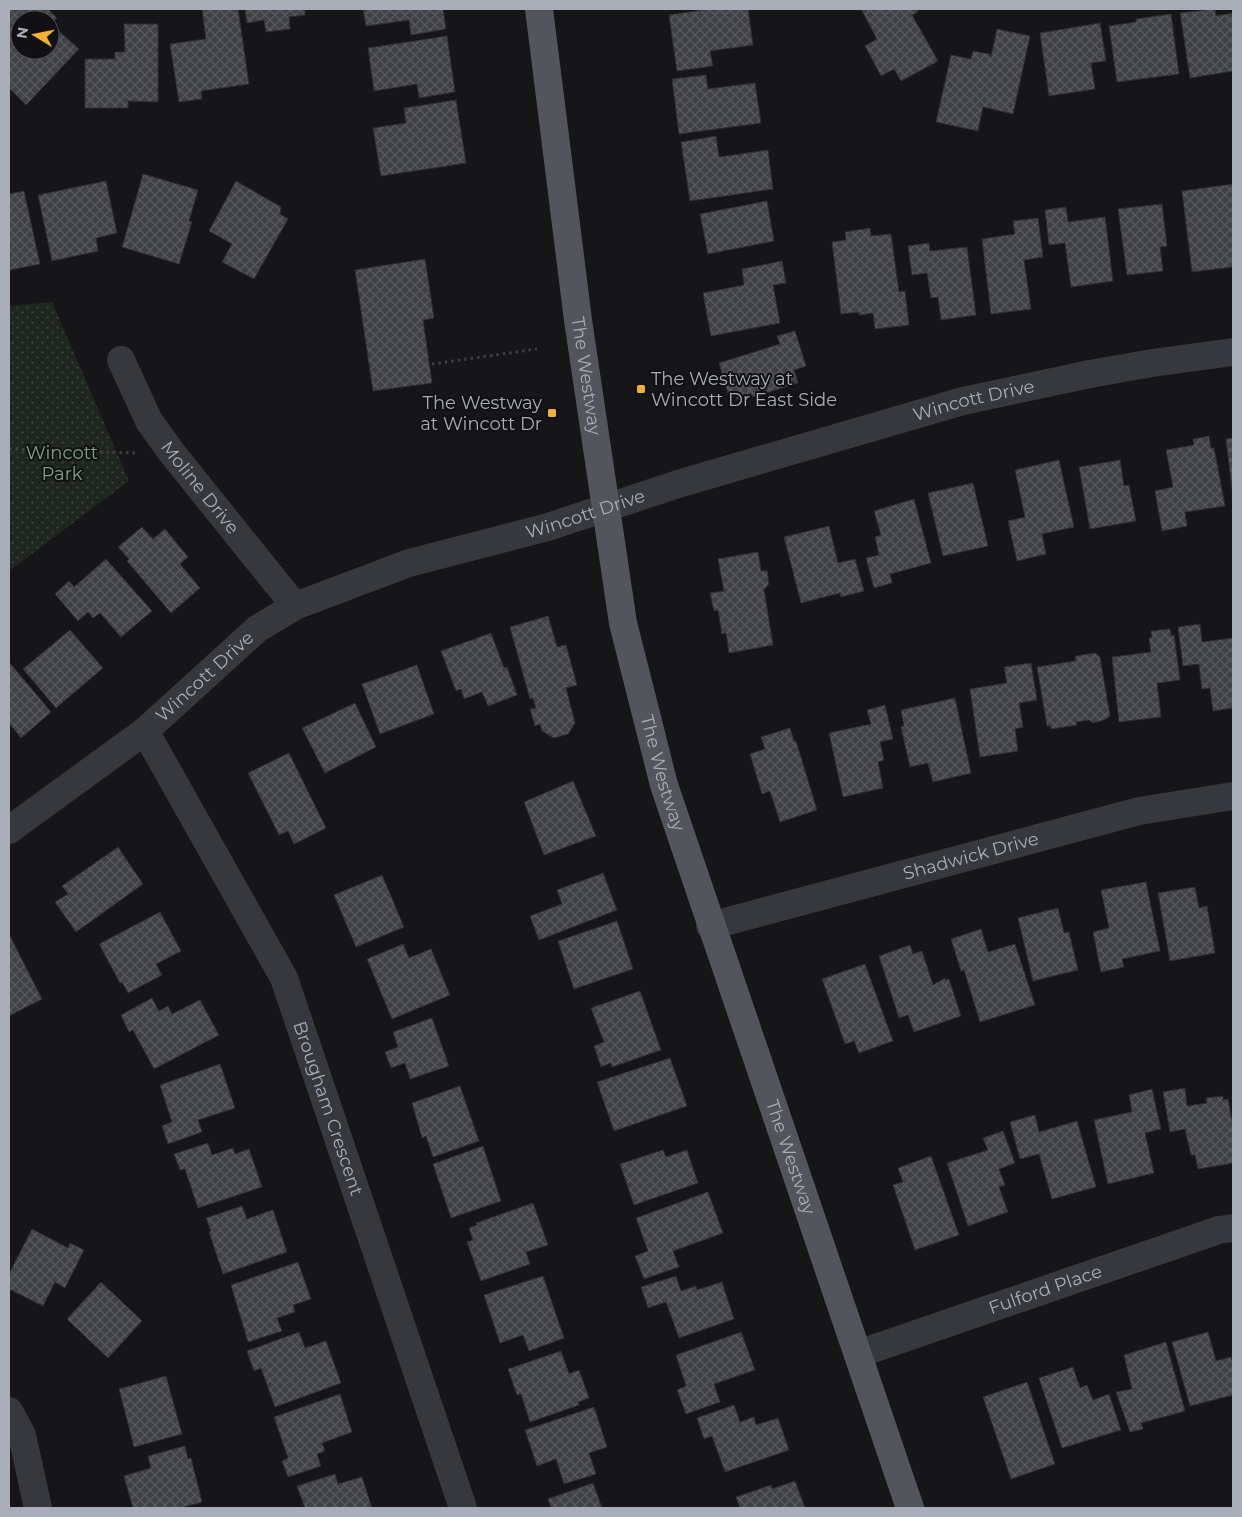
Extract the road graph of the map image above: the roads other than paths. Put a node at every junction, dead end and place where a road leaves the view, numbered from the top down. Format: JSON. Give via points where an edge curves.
{"nodes":[{"id":1,"x":539,"y":9,"type":"edge"},
{"id":2,"x":1233,"y":352,"type":"edge"},
{"id":3,"x":120,"y":360,"type":"dead end"},
{"id":4,"x":605,"y":508,"type":"junction"},
{"id":5,"x":295,"y":606,"type":"junction"},
{"id":6,"x":145,"y":731,"type":"junction"},
{"id":7,"x":1233,"y":796,"type":"edge"},
{"id":8,"x":9,"y":830,"type":"edge"},
{"id":9,"x":710,"y":926,"type":"junction"},
{"id":10,"x":1233,"y":1228,"type":"edge"},
{"id":11,"x":858,"y":1354,"type":"junction"},
{"id":12,"x":9,"y":1411,"type":"edge"},
{"id":13,"x":38,"y":1508,"type":"edge"},
{"id":14,"x":463,"y":1508,"type":"edge"},
{"id":15,"x":910,"y":1508,"type":"edge"}],
"edges":[{"from":1,"to":4,"type":"main road","name":"The Westway"},
{"from":2,"to":4,"type":"street","name":"Wincott Drive","via":[[1152,363],[963,401],[696,478]]},
{"from":3,"to":5,"type":"street","name":"Moline Drive","via":[[149,422]]},
{"from":4,"to":5,"type":"street","name":"Wincott Drive","via":[[548,527],[409,563]]},
{"from":4,"to":9,"type":"main road","name":"The Westway","via":[[623,623],[643,708],[664,785]]},
{"from":5,"to":6,"type":"street","name":"Wincott Drive","via":[[257,629]]},
{"from":6,"to":8,"type":"street","name":"Wincott Drive"},
{"from":6,"to":14,"type":"street","name":"Brougham Crescent","via":[[284,978]]},
{"from":7,"to":9,"type":"street","name":"Shadwick Drive","via":[[1139,810]]},
{"from":9,"to":11,"type":"main road","name":"The Westway"},
{"from":10,"to":11,"type":"street","name":"Fulford Place","via":[[1219,1230]]},
{"from":11,"to":15,"type":"main road","name":"The Westway"},
{"from":12,"to":13,"type":"street","via":[[22,1435]]}]}
